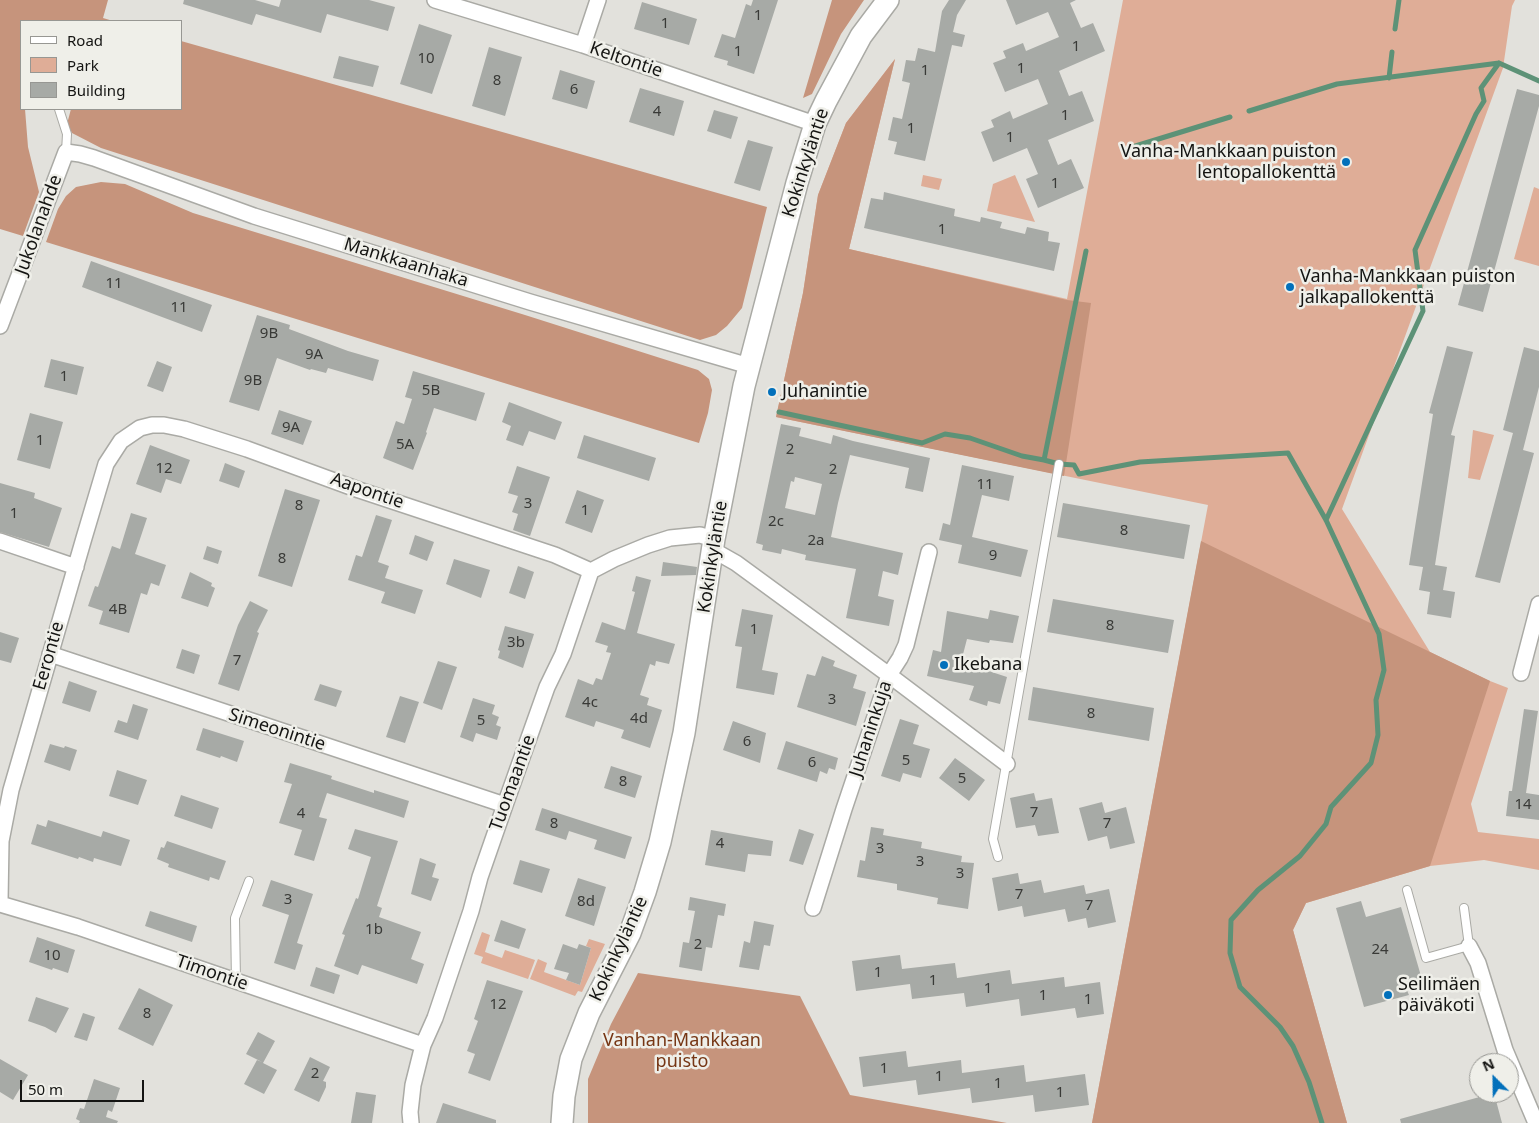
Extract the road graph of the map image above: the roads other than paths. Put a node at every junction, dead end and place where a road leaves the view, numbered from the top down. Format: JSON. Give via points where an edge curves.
{"nodes":[{"id":1,"x":435,"y":0,"type":"edge"},
{"id":2,"x":598,"y":0,"type":"edge"},
{"id":3,"x":888,"y":0,"type":"edge"},
{"id":4,"x":583,"y":45,"type":"junction"},
{"id":5,"x":59,"y":110,"type":"edge"},
{"id":6,"x":815,"y":124,"type":"junction"},
{"id":7,"x":66,"y":152,"type":"junction"},
{"id":8,"x":0,"y":326,"type":"edge"},
{"id":9,"x":749,"y":366,"type":"junction"},
{"id":10,"x":140,"y":428,"type":"joint"},
{"id":11,"x":1059,"y":464,"type":"dead end"},
{"id":12,"x":0,"y":541,"type":"edge"},
{"id":13,"x":714,"y":545,"type":"junction"},
{"id":14,"x":929,"y":552,"type":"dead end"},
{"id":15,"x":76,"y":567,"type":"junction"},
{"id":16,"x":591,"y":571,"type":"junction"},
{"id":17,"x":1539,"y":604,"type":"edge"},
{"id":18,"x":50,"y":654,"type":"junction"},
{"id":19,"x":1521,"y":673,"type":"dead end"},
{"id":20,"x":889,"y":675,"type":"junction"},
{"id":21,"x":1007,"y":764,"type":"junction"},
{"id":22,"x":505,"y":805,"type":"junction"},
{"id":23,"x":998,"y":857,"type":"dead end"},
{"id":24,"x":249,"y":882,"type":"dead end"},
{"id":25,"x":1406,"y":890,"type":"dead end"},
{"id":26,"x":0,"y":902,"type":"edge"},
{"id":27,"x":813,"y":908,"type":"dead end"},
{"id":28,"x":1464,"y":908,"type":"dead end"},
{"id":29,"x":1469,"y":946,"type":"junction"},
{"id":30,"x":236,"y":982,"type":"junction"},
{"id":31,"x":423,"y":1045,"type":"junction"},
{"id":32,"x":411,"y":1123,"type":"edge"},
{"id":33,"x":562,"y":1123,"type":"edge"},
{"id":34,"x":1536,"y":1123,"type":"edge"}],
"edges":[{"from":1,"to":4,"type":"street","name":"Keltontie"},
{"from":2,"to":4,"type":"street"},
{"from":3,"to":6,"type":"main road","name":"Kokinkyläntie","via":[[861,36]]},
{"from":4,"to":6,"type":"street","name":"Keltontie"},
{"from":5,"to":7,"type":"lane","via":[[67,134]]},
{"from":6,"to":9,"type":"main road","name":"Kokinkyläntie"},
{"from":7,"to":8,"type":"street","name":"Jukolanahde"},
{"from":7,"to":9,"type":"street","name":"Mankkaanhaka","via":[[94,158],[254,216]]},
{"from":9,"to":13,"type":"main road","name":"Kokinkyläntie"},
{"from":10,"to":15,"type":"street","name":"Eerontie","via":[[121,441],[106,464]]},
{"from":10,"to":16,"type":"street","name":"Aapontie","via":[[164,425],[246,448],[359,490],[556,555]]},
{"from":11,"to":21,"type":"lane"},
{"from":12,"to":15,"type":"street"},
{"from":13,"to":16,"type":"street","via":[[700,535],[670,538]]},
{"from":13,"to":20,"type":"street"},
{"from":13,"to":33,"type":"main road","name":"Kokinkyläntie","via":[[684,733],[660,842],[630,933],[589,1013],[571,1059]]},
{"from":14,"to":20,"type":"street","name":"Juhaninkuja","via":[[906,645]]},
{"from":15,"to":18,"type":"street","name":"Eerontie"},
{"from":16,"to":22,"type":"street","name":"Tuomaantie"},
{"from":17,"to":19,"type":"street"},
{"from":18,"to":22,"type":"street","name":"Simeonintie"},
{"from":18,"to":26,"type":"street","name":"Eerontie","via":[[11,790],[1,840]]},
{"from":20,"to":21,"type":"street"},
{"from":20,"to":27,"type":"street","name":"Juhaninkuja"},
{"from":21,"to":23,"type":"lane","via":[[993,838]]},
{"from":22,"to":31,"type":"street","name":"Tuomaantie","via":[[438,1009]]},
{"from":24,"to":30,"type":"lane","via":[[235,918]]},
{"from":25,"to":29,"type":"lane","via":[[1426,958]]},
{"from":26,"to":30,"type":"street","name":"Timontie"},
{"from":28,"to":29,"type":"lane"},
{"from":29,"to":34,"type":"street","via":[[1478,963],[1505,1050]]},
{"from":30,"to":31,"type":"street","name":"Timontie"},
{"from":31,"to":32,"type":"street","name":"Tuomaantie","via":[[413,1085]]}]}
